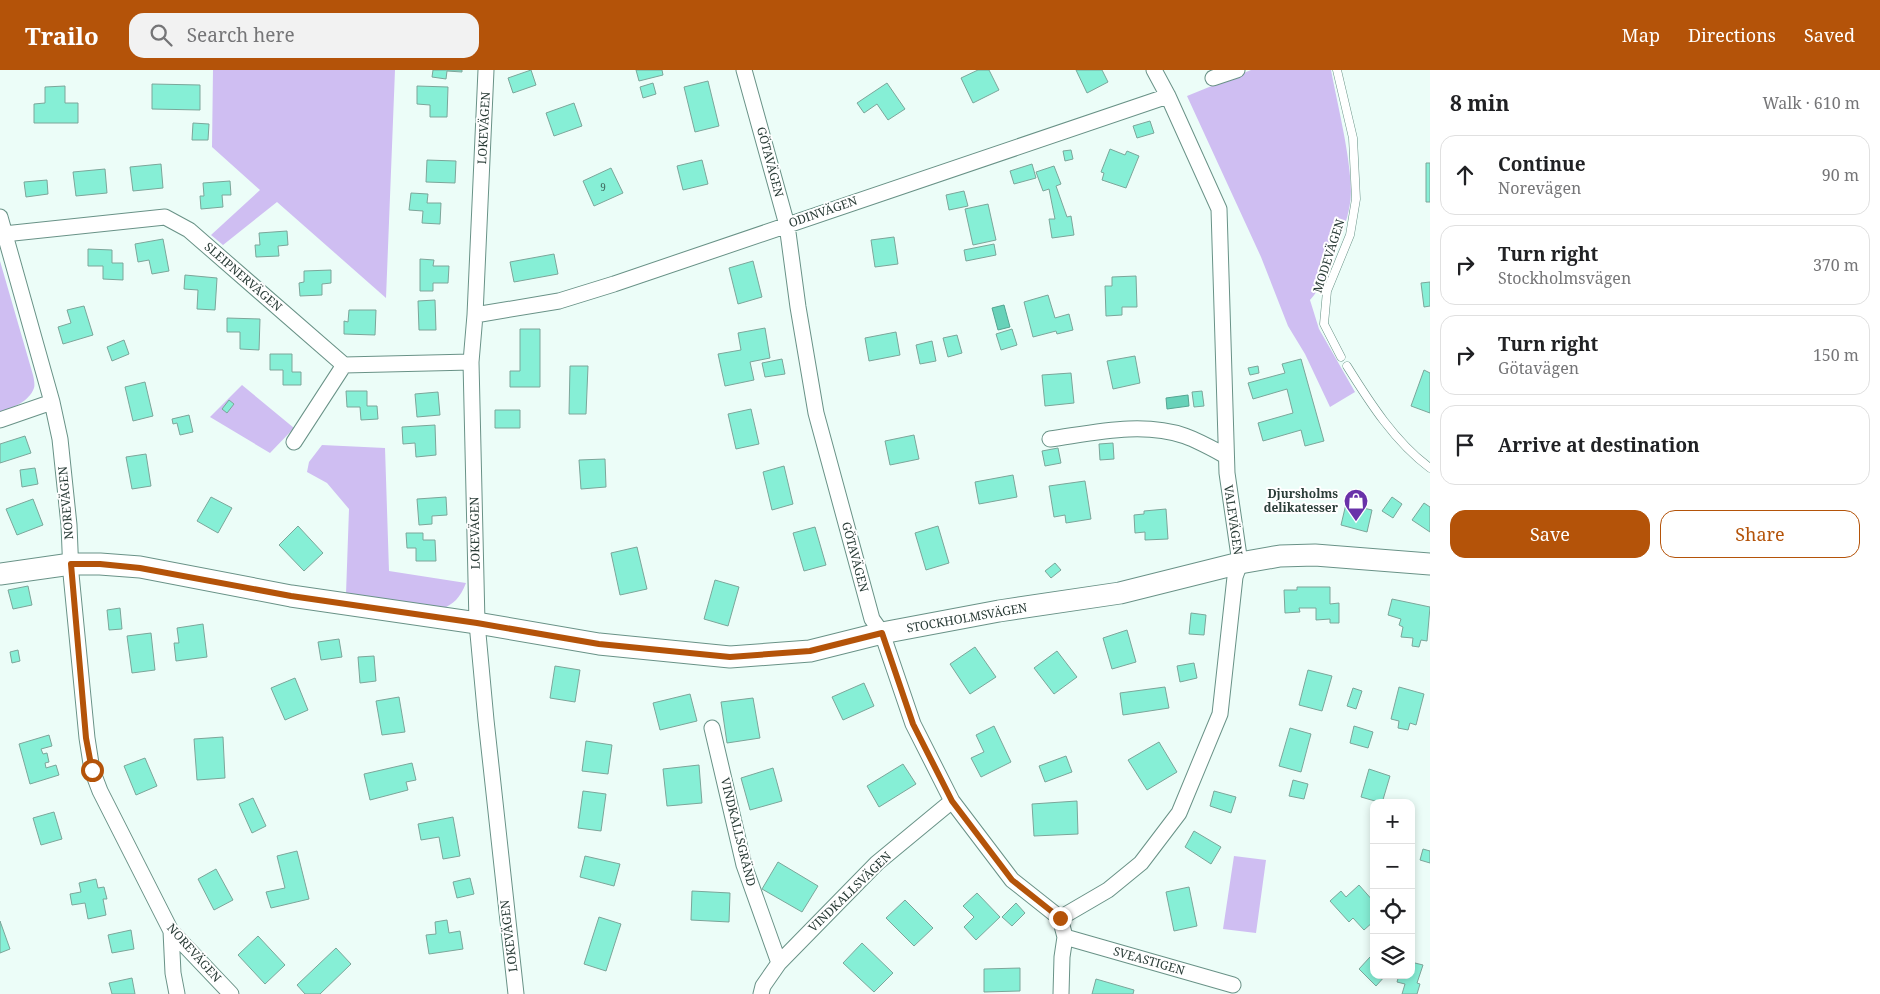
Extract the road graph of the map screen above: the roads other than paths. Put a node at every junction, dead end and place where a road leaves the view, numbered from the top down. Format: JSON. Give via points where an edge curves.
{"nodes":[{"id":1,"x":486,"y":70,"type":"edge"},
{"id":2,"x":744,"y":70,"type":"edge"},
{"id":3,"x":1154,"y":70,"type":"edge"},
{"id":4,"x":1237,"y":70,"type":"edge"},
{"id":5,"x":1337,"y":70,"type":"edge"},
{"id":6,"x":1213,"y":78,"type":"dead end"},
{"id":7,"x":1168,"y":96,"type":"junction"},
{"id":8,"x":0,"y":217,"type":"edge"},
{"id":9,"x":787,"y":225,"type":"junction"},
{"id":10,"x":4,"y":234,"type":"junction"},
{"id":11,"x":475,"y":316,"type":"junction"},
{"id":12,"x":1342,"y":357,"type":"dead end"},
{"id":13,"x":471,"y":362,"type":"junction"},
{"id":14,"x":344,"y":365,"type":"junction"},
{"id":15,"x":1347,"y":366,"type":"dead end"},
{"id":16,"x":52,"y":402,"type":"junction"},
{"id":17,"x":0,"y":420,"type":"edge"},
{"id":18,"x":1050,"y":439,"type":"dead end"},
{"id":19,"x":294,"y":442,"type":"dead end"},
{"id":20,"x":1226,"y":456,"type":"junction"},
{"id":21,"x":1430,"y":468,"type":"edge"},
{"id":22,"x":1240,"y":563,"type":"junction"},
{"id":23,"x":71,"y":564,"type":"junction"},
{"id":24,"x":1430,"y":564,"type":"edge"},
{"id":25,"x":0,"y":574,"type":"edge"},
{"id":26,"x":477,"y":623,"type":"junction"},
{"id":27,"x":882,"y":633,"type":"junction"},
{"id":28,"x":712,"y":728,"type":"dead end"},
{"id":29,"x":952,"y":801,"type":"junction"},
{"id":30,"x":1060,"y":918,"type":"junction"},
{"id":31,"x":171,"y":931,"type":"junction"},
{"id":32,"x":1065,"y":937,"type":"junction"},
{"id":33,"x":779,"y":963,"type":"junction"},
{"id":34,"x":1233,"y":985,"type":"dead end"},
{"id":35,"x":177,"y":994,"type":"edge"},
{"id":36,"x":231,"y":994,"type":"edge"},
{"id":37,"x":516,"y":994,"type":"edge"},
{"id":38,"x":761,"y":994,"type":"edge"},
{"id":39,"x":1060,"y":994,"type":"edge"}],
"edges":[{"from":1,"to":11,"type":"street","name":"LOKEVÄGEN"},
{"from":2,"to":9,"type":"street","name":"GÖTAVÄGEN"},
{"from":3,"to":7,"type":"street","name":"VALEVÄGEN"},
{"from":4,"to":6,"type":"street"},
{"from":5,"to":12,"type":"lane","name":"MODEVÄGEN","via":[[1353,138],[1356,199],[1350,234],[1327,291],[1324,324]]},
{"from":7,"to":9,"type":"street","name":"ODINVÄGEN"},
{"from":7,"to":20,"type":"street","name":"VALEVÄGEN","via":[[1219,209]]},
{"from":8,"to":10,"type":"street","name":"NOREVÄGEN"},
{"from":9,"to":11,"type":"street","name":"ODINVÄGEN","via":[[559,301]]},
{"from":9,"to":27,"type":"street","name":"GÖTAVÄGEN","via":[[816,413],[872,619]]},
{"from":10,"to":14,"type":"street","name":"SLEIPNERVÄGEN","via":[[164,217],[189,230]]},
{"from":10,"to":16,"type":"street","name":"NOREVÄGEN"},
{"from":11,"to":13,"type":"street","name":"LOKEVÄGEN"},
{"from":13,"to":14,"type":"street"},
{"from":13,"to":26,"type":"street","name":"LOKEVÄGEN"},
{"from":14,"to":19,"type":"street"},
{"from":15,"to":21,"type":"lane","via":[[1387,424]]},
{"from":16,"to":17,"type":"street"},
{"from":16,"to":23,"type":"street","name":"NOREVÄGEN","via":[[60,439]]},
{"from":18,"to":20,"type":"street","via":[[1126,429],[1168,431],[1201,442]]},
{"from":20,"to":22,"type":"street","name":"VALEVÄGEN"},
{"from":22,"to":24,"type":"street","name":"STOCKHOLMSVÄGEN","via":[[1280,556],[1315,555]]},
{"from":22,"to":27,"type":"street","name":"STOCKHOLMSVÄGEN","via":[[1120,592]]},
{"from":22,"to":30,"type":"street","name":"VALEVÄGEN","via":[[1235,577],[1220,714],[1179,813],[1141,863],[1108,890]]},
{"from":23,"to":25,"type":"street","name":"STOCKHOLMSVÄGEN"},
{"from":23,"to":26,"type":"street","name":"STOCKHOLMSVÄGEN","via":[[140,568],[291,596]]},
{"from":23,"to":31,"type":"street","name":"NOREVÄGEN","via":[[86,738],[92,770]]},
{"from":26,"to":27,"type":"street","name":"STOCKHOLMSVÄGEN","via":[[599,644],[730,657],[810,651]]},
{"from":26,"to":37,"type":"street","name":"LOKEVÄGEN"},
{"from":27,"to":29,"type":"street","name":"GÖTAVÄGEN","via":[[913,724]]},
{"from":28,"to":33,"type":"street","name":"VINDKALLSGRÄND","via":[[744,865]]},
{"from":29,"to":30,"type":"street","name":"GÖTAVÄGEN","via":[[1012,880]]},
{"from":29,"to":33,"type":"street","name":"VINDKALLSVÄGEN","via":[[877,863]]},
{"from":30,"to":32,"type":"street"},
{"from":31,"to":35,"type":"street"},
{"from":31,"to":36,"type":"street","name":"NOREVÄGEN"},
{"from":32,"to":34,"type":"street","name":"SVEASTIGEN"},
{"from":32,"to":39,"type":"street"},
{"from":33,"to":38,"type":"street","name":"VINDKALLSVÄGEN","via":[[762,986]]}]}
